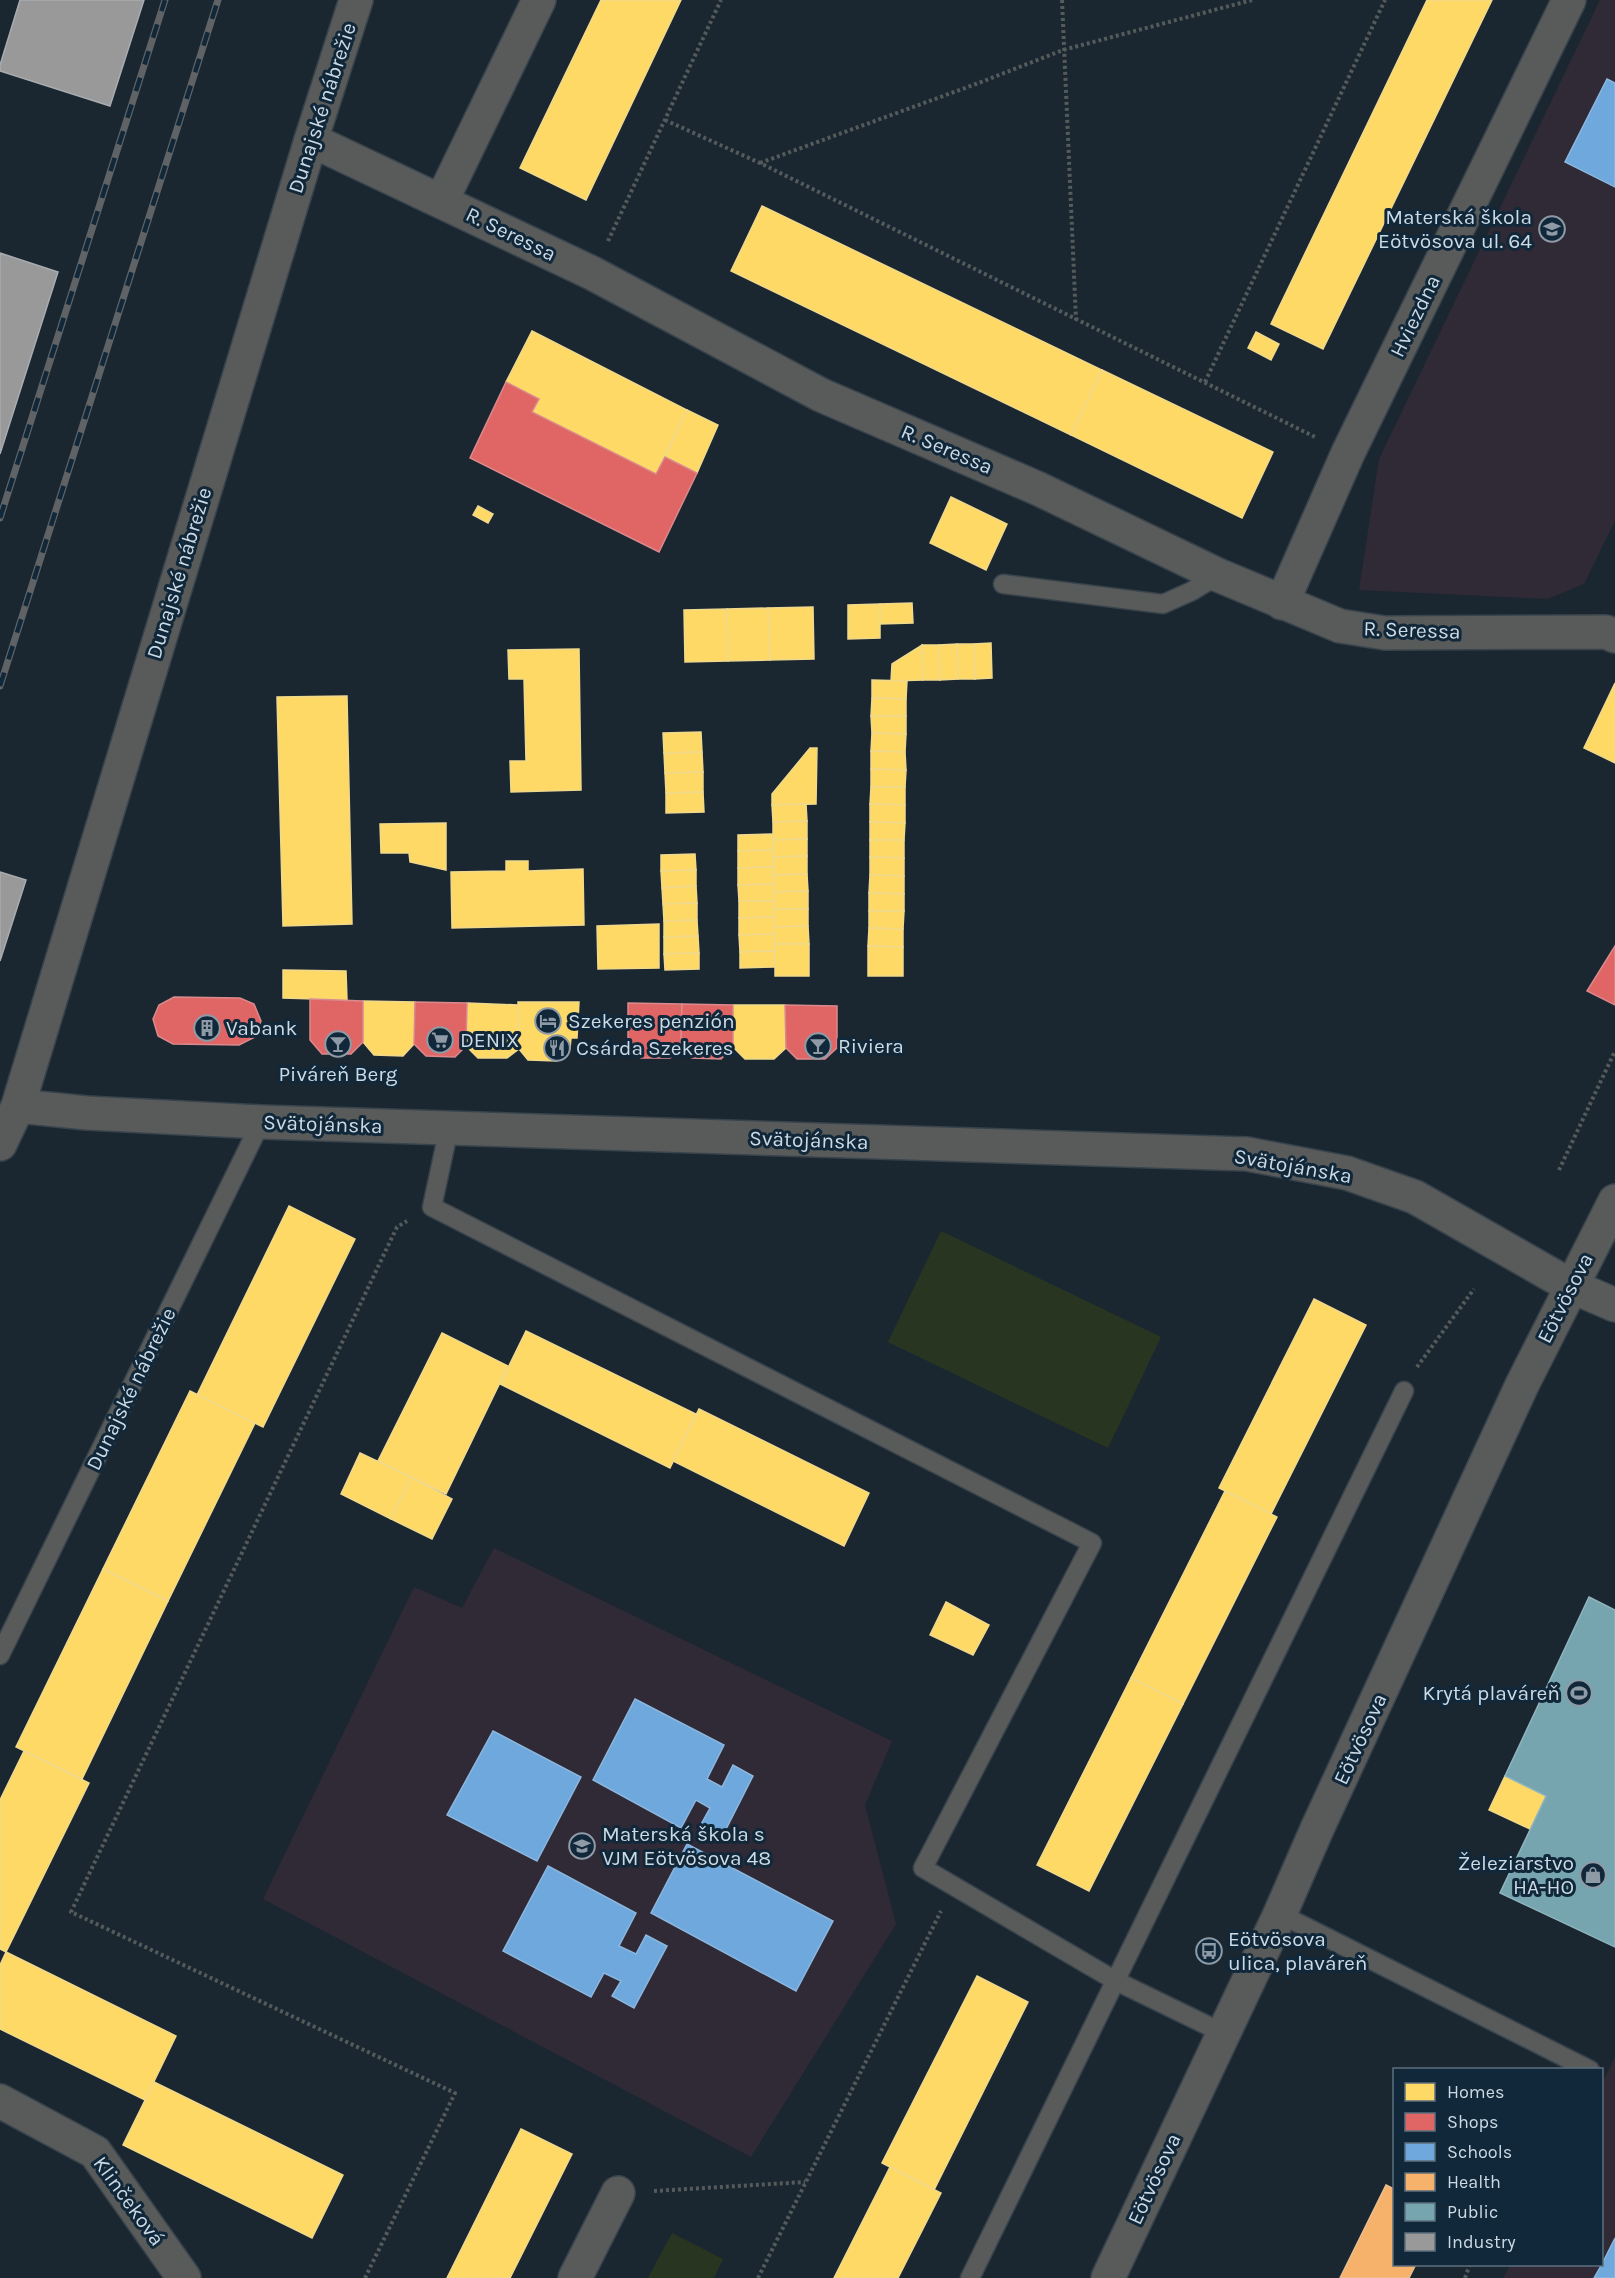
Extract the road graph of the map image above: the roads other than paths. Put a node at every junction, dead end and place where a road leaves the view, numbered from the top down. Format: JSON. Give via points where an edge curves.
{"nodes":[{"id":1,"x":356,"y":0,"type":"edge"},
{"id":2,"x":539,"y":0,"type":"edge"},
{"id":3,"x":1569,"y":0,"type":"edge"},
{"id":4,"x":310,"y":140,"type":"junction"},
{"id":5,"x":442,"y":200,"type":"junction"},
{"id":6,"x":1218,"y":575,"type":"junction"},
{"id":7,"x":1004,"y":584,"type":"dead end"},
{"id":8,"x":1282,"y":603,"type":"junction"},
{"id":9,"x":1615,"y":636,"type":"edge"},
{"id":10,"x":18,"y":1106,"type":"junction"},
{"id":11,"x":261,"y":1122,"type":"junction"},
{"id":12,"x":449,"y":1128,"type":"junction"},
{"id":13,"x":0,"y":1144,"type":"edge"},
{"id":14,"x":1615,"y":1201,"type":"edge"},
{"id":15,"x":1571,"y":1286,"type":"junction"},
{"id":16,"x":1615,"y":1305,"type":"edge"},
{"id":17,"x":1404,"y":1391,"type":"road end"},
{"id":18,"x":0,"y":1655,"type":"edge"},
{"id":19,"x":1280,"y":1914,"type":"junction"},
{"id":20,"x":1116,"y":1981,"type":"junction"},
{"id":21,"x":1223,"y":2033,"type":"junction"},
{"id":22,"x":1586,"y":2068,"type":"edge"},
{"id":23,"x":0,"y":2101,"type":"edge"},
{"id":24,"x":618,"y":2193,"type":"road end"},
{"id":25,"x":184,"y":2278,"type":"edge"},
{"id":26,"x":575,"y":2278,"type":"edge"},
{"id":27,"x":970,"y":2278,"type":"edge"},
{"id":28,"x":1108,"y":2278,"type":"edge"}],
"edges":[{"from":1,"to":4,"type":"street","name":"Dunajské nábrežie"},
{"from":2,"to":5,"type":"street"},
{"from":3,"to":8,"type":"street","name":"Hviezdna","via":[[1348,453]]},
{"from":4,"to":5,"type":"street","name":"R. Seressa"},
{"from":4,"to":10,"type":"street","name":"Dunajské nábrežie"},
{"from":5,"to":6,"type":"street","name":"R. Seressa","via":[[592,273],[821,395],[1039,489]]},
{"from":6,"to":7,"type":"lane","via":[[1163,604]]},
{"from":6,"to":8,"type":"street","name":"R. Seressa"},
{"from":8,"to":9,"type":"street","name":"R. Seressa","via":[[1340,626],[1385,633],[1606,632]]},
{"from":10,"to":11,"type":"street","name":"Svätojánska"},
{"from":10,"to":13,"type":"street","name":"Dunajské nábrežie"},
{"from":11,"to":12,"type":"street","name":"Svätojánska"},
{"from":11,"to":18,"type":"lane","name":"Dunajské nábrežie"},
{"from":12,"to":15,"type":"street","name":"Svätojánska","via":[[1246,1154],[1347,1173],[1415,1197]]},
{"from":12,"to":20,"type":"lane","via":[[432,1207],[1092,1543],[923,1868]]},
{"from":14,"to":15,"type":"street","name":"Eötvösova"},
{"from":15,"to":16,"type":"street","name":"Svätojánska"},
{"from":15,"to":19,"type":"street","name":"Eötvösova"},
{"from":17,"to":20,"type":"lane"},
{"from":19,"to":21,"type":"street","name":"Eötvösova"},
{"from":19,"to":22,"type":"lane"},
{"from":20,"to":21,"type":"lane"},
{"from":20,"to":27,"type":"lane"},
{"from":21,"to":28,"type":"street","name":"Eötvösova"},
{"from":23,"to":25,"type":"street","name":"Klinčeková","via":[[95,2152]]},
{"from":24,"to":26,"type":"street"}]}
